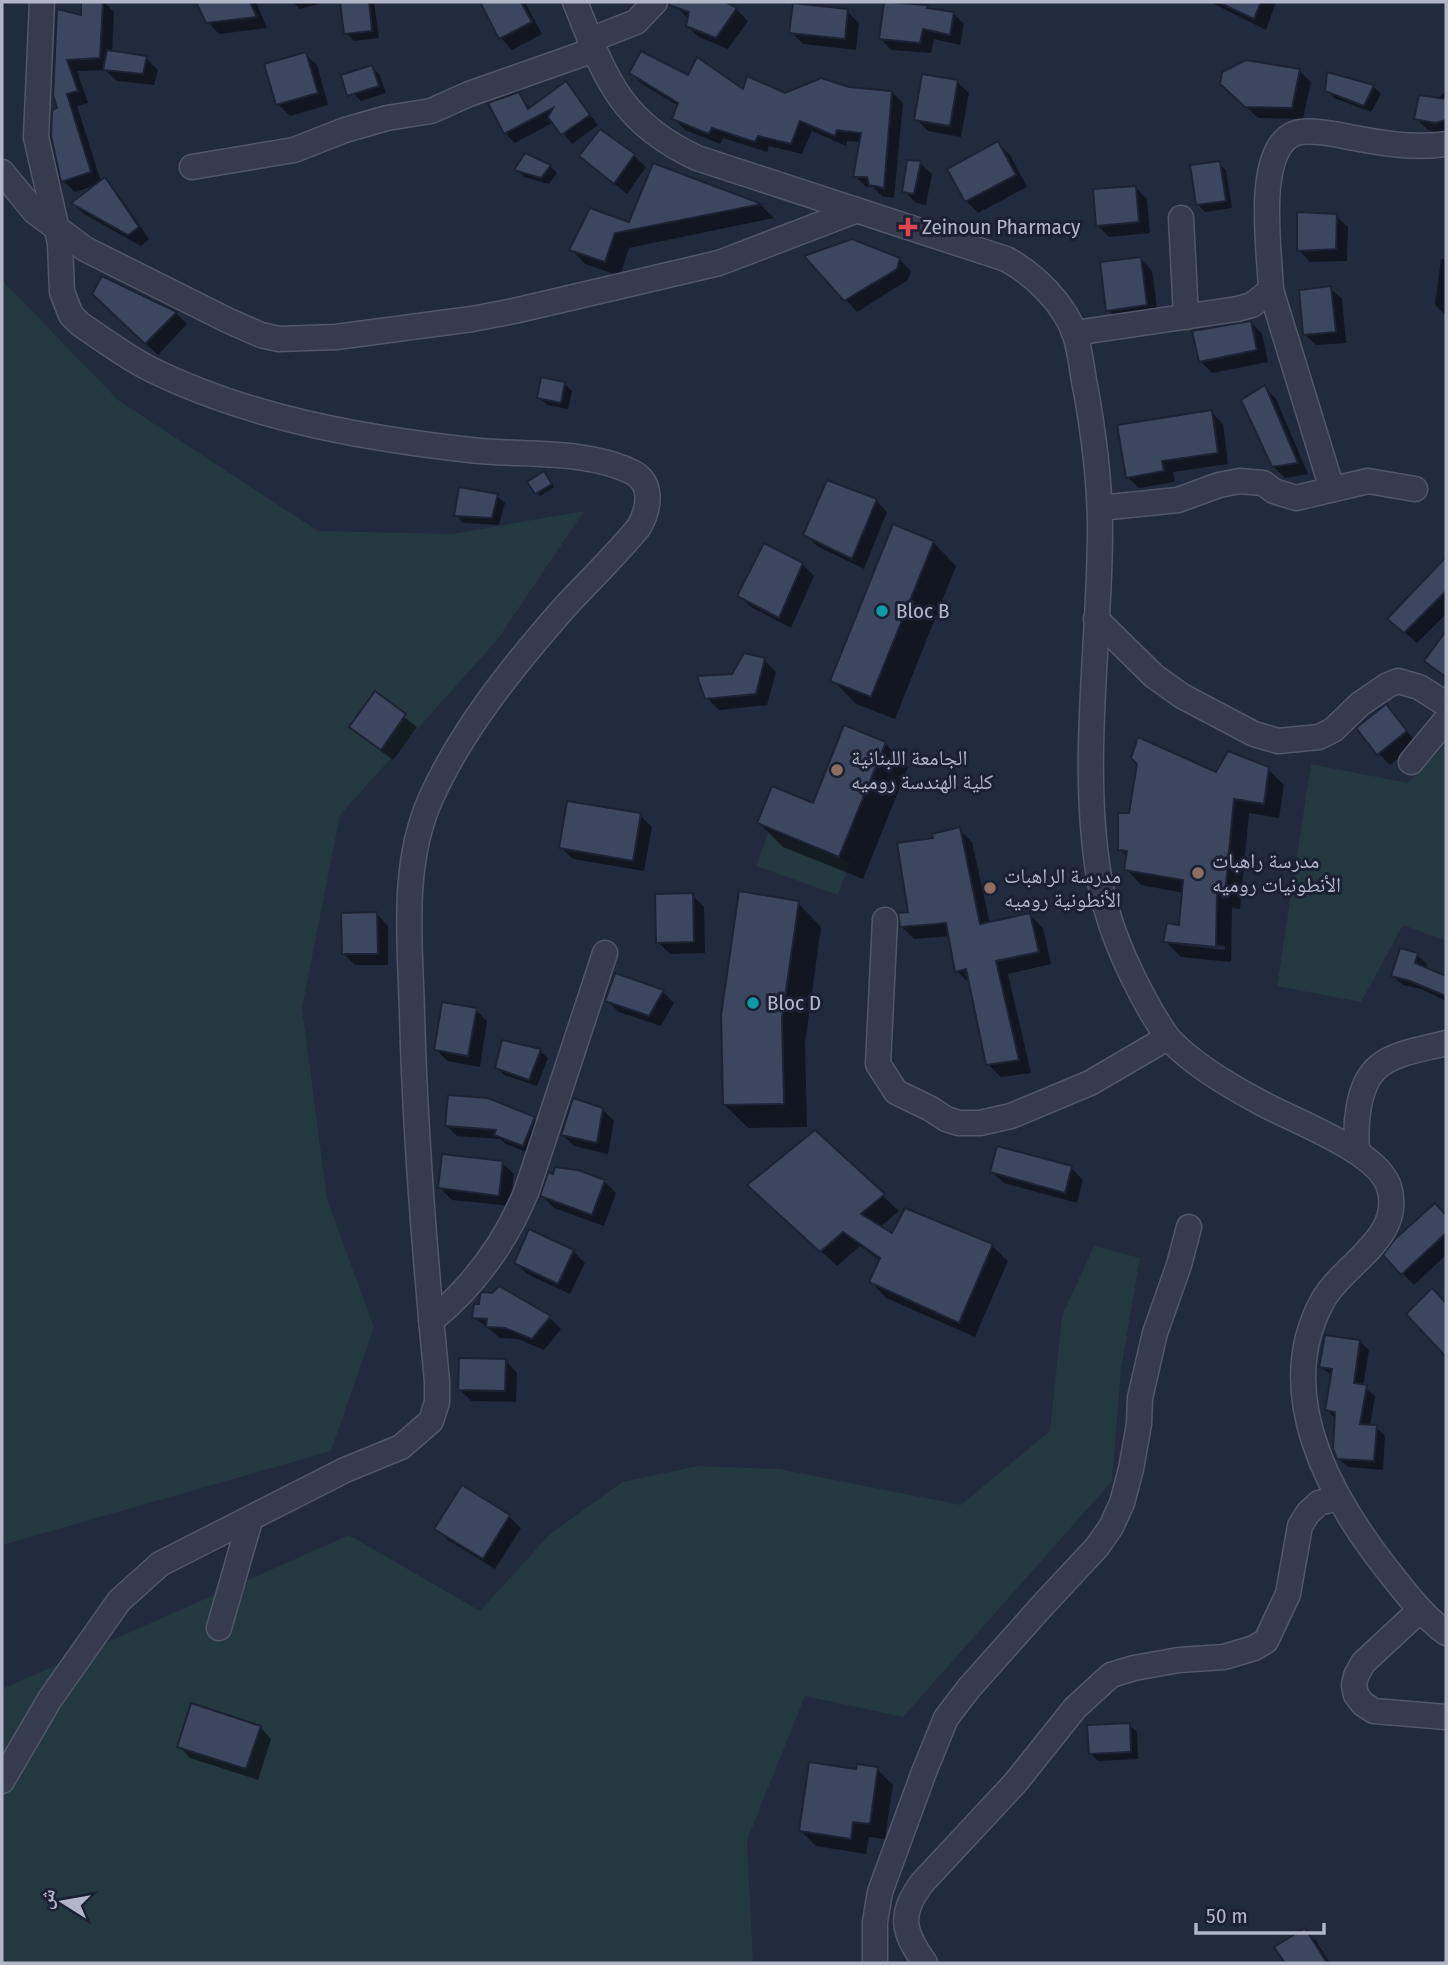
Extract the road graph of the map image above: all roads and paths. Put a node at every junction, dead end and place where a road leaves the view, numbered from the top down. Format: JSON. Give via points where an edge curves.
{"nodes":[{"id":1,"x":42,"y":2,"type":"edge"},
{"id":2,"x":575,"y":2,"type":"edge"},
{"id":3,"x":655,"y":2,"type":"edge"},
{"id":4,"x":592,"y":45,"type":"junction"},
{"id":5,"x":36,"y":138,"type":"junction"},
{"id":6,"x":1446,"y":144,"type":"edge"},
{"id":7,"x":192,"y":167,"type":"dead end"},
{"id":8,"x":2,"y":172,"type":"edge"},
{"id":9,"x":855,"y":211,"type":"junction"},
{"id":10,"x":1181,"y":218,"type":"dead end"},
{"id":11,"x":56,"y":226,"type":"junction"},
{"id":12,"x":85,"y":249,"type":"junction"},
{"id":13,"x":59,"y":277,"type":"junction"},
{"id":14,"x":1271,"y":290,"type":"junction"},
{"id":15,"x":1186,"y":317,"type":"junction"},
{"id":16,"x":1075,"y":333,"type":"junction"},
{"id":17,"x":1332,"y":489,"type":"junction"},
{"id":18,"x":1415,"y":489,"type":"dead end"},
{"id":19,"x":1100,"y":508,"type":"junction"},
{"id":20,"x":1096,"y":619,"type":"junction"},
{"id":21,"x":1446,"y":704,"type":"edge"},
{"id":22,"x":1446,"y":720,"type":"edge"},
{"id":23,"x":1411,"y":762,"type":"dead end"},
{"id":24,"x":885,"y":920,"type":"dead end"},
{"id":25,"x":605,"y":953,"type":"dead end"},
{"id":26,"x":1167,"y":1038,"type":"junction"},
{"id":27,"x":1446,"y":1043,"type":"edge"},
{"id":28,"x":1357,"y":1151,"type":"junction"},
{"id":29,"x":1189,"y":1227,"type":"dead end"},
{"id":30,"x":432,"y":1321,"type":"junction"},
{"id":31,"x":1337,"y":1498,"type":"junction"},
{"id":32,"x":250,"y":1520,"type":"junction"},
{"id":33,"x":1419,"y":1611,"type":"junction"},
{"id":34,"x":219,"y":1628,"type":"dead end"},
{"id":35,"x":1446,"y":1633,"type":"edge"},
{"id":36,"x":1446,"y":1717,"type":"edge"},
{"id":37,"x":2,"y":1781,"type":"edge"},
{"id":38,"x":875,"y":1963,"type":"edge"},
{"id":39,"x":925,"y":1963,"type":"edge"}],
"edges":[{"from":1,"to":5,"type":"street"},
{"from":2,"to":4,"type":"street"},
{"from":3,"to":4,"type":"street","via":[[636,22]]},
{"from":4,"to":7,"type":"street","via":[[431,111],[387,118],[294,150]]},
{"from":4,"to":9,"type":"street","via":[[621,101],[663,140],[697,158]]},
{"from":5,"to":8,"type":"street","via":[[26,158]]},
{"from":5,"to":11,"type":"street"},
{"from":6,"to":14,"type":"street","via":[[1381,143],[1297,132],[1282,141],[1273,154],[1268,184]]},
{"from":8,"to":11,"type":"street","via":[[35,212]]},
{"from":9,"to":12,"type":"street","via":[[719,263],[628,285],[472,319],[313,339],[279,339],[249,330]]},
{"from":9,"to":16,"type":"street","via":[[1024,268],[1040,282]]},
{"from":10,"to":15,"type":"street"},
{"from":11,"to":12,"type":"street"},
{"from":11,"to":13,"type":"street"},
{"from":12,"to":13,"type":"street"},
{"from":13,"to":30,"type":"street","via":[[66,306],[80,324],[149,368],[229,401],[334,429],[426,445],[591,459],[632,471],[643,478],[648,489],[646,514],[639,527],[535,643],[463,741],[430,799],[415,848],[409,925],[414,1080]]},
{"from":14,"to":15,"type":"street","via":[[1252,305]]},
{"from":14,"to":17,"type":"street"},
{"from":15,"to":16,"type":"street"},
{"from":16,"to":19,"type":"street","via":[[1090,411]]},
{"from":17,"to":18,"type":"street","via":[[1368,481]]},
{"from":17,"to":19,"type":"street","via":[[1296,498],[1263,483],[1240,481],[1178,500]]},
{"from":19,"to":20,"type":"street"},
{"from":20,"to":21,"type":"street","via":[[1154,676],[1182,696],[1254,734],[1278,741],[1318,737],[1333,730],[1360,704],[1398,681],[1419,687]]},
{"from":20,"to":26,"type":"street","via":[[1092,799],[1101,886],[1130,971]]},
{"from":22,"to":23,"type":"street"},
{"from":24,"to":26,"type":"street","via":[[878,1064],[896,1092],[946,1119],[980,1123],[1011,1116],[1090,1083]]},
{"from":25,"to":30,"type":"street","via":[[517,1215],[472,1283]]},
{"from":26,"to":28,"type":"street","via":[[1256,1101]]},
{"from":27,"to":28,"type":"street","via":[[1377,1067],[1359,1106]]},
{"from":28,"to":31,"type":"street","via":[[1383,1173],[1390,1188],[1389,1219],[1383,1234],[1324,1298],[1303,1369],[1310,1428]]},
{"from":29,"to":38,"type":"street","via":[[1152,1345],[1122,1503],[1097,1547],[947,1718],[880,1892]]},
{"from":30,"to":32,"type":"street","via":[[438,1381],[430,1421],[401,1447],[345,1470]]},
{"from":31,"to":33,"type":"street"},
{"from":31,"to":39,"type":"street","via":[[1319,1503],[1300,1527],[1288,1594],[1266,1641],[1224,1657],[1179,1660],[1111,1675],[1075,1708],[1016,1782],[909,1900],[904,1919],[910,1942]]},
{"from":32,"to":34,"type":"street"},
{"from":32,"to":37,"type":"street","via":[[160,1564],[119,1601],[50,1699]]},
{"from":33,"to":35,"type":"street"},
{"from":33,"to":36,"type":"street","via":[[1363,1663],[1354,1685],[1356,1695],[1374,1711]]}]}
